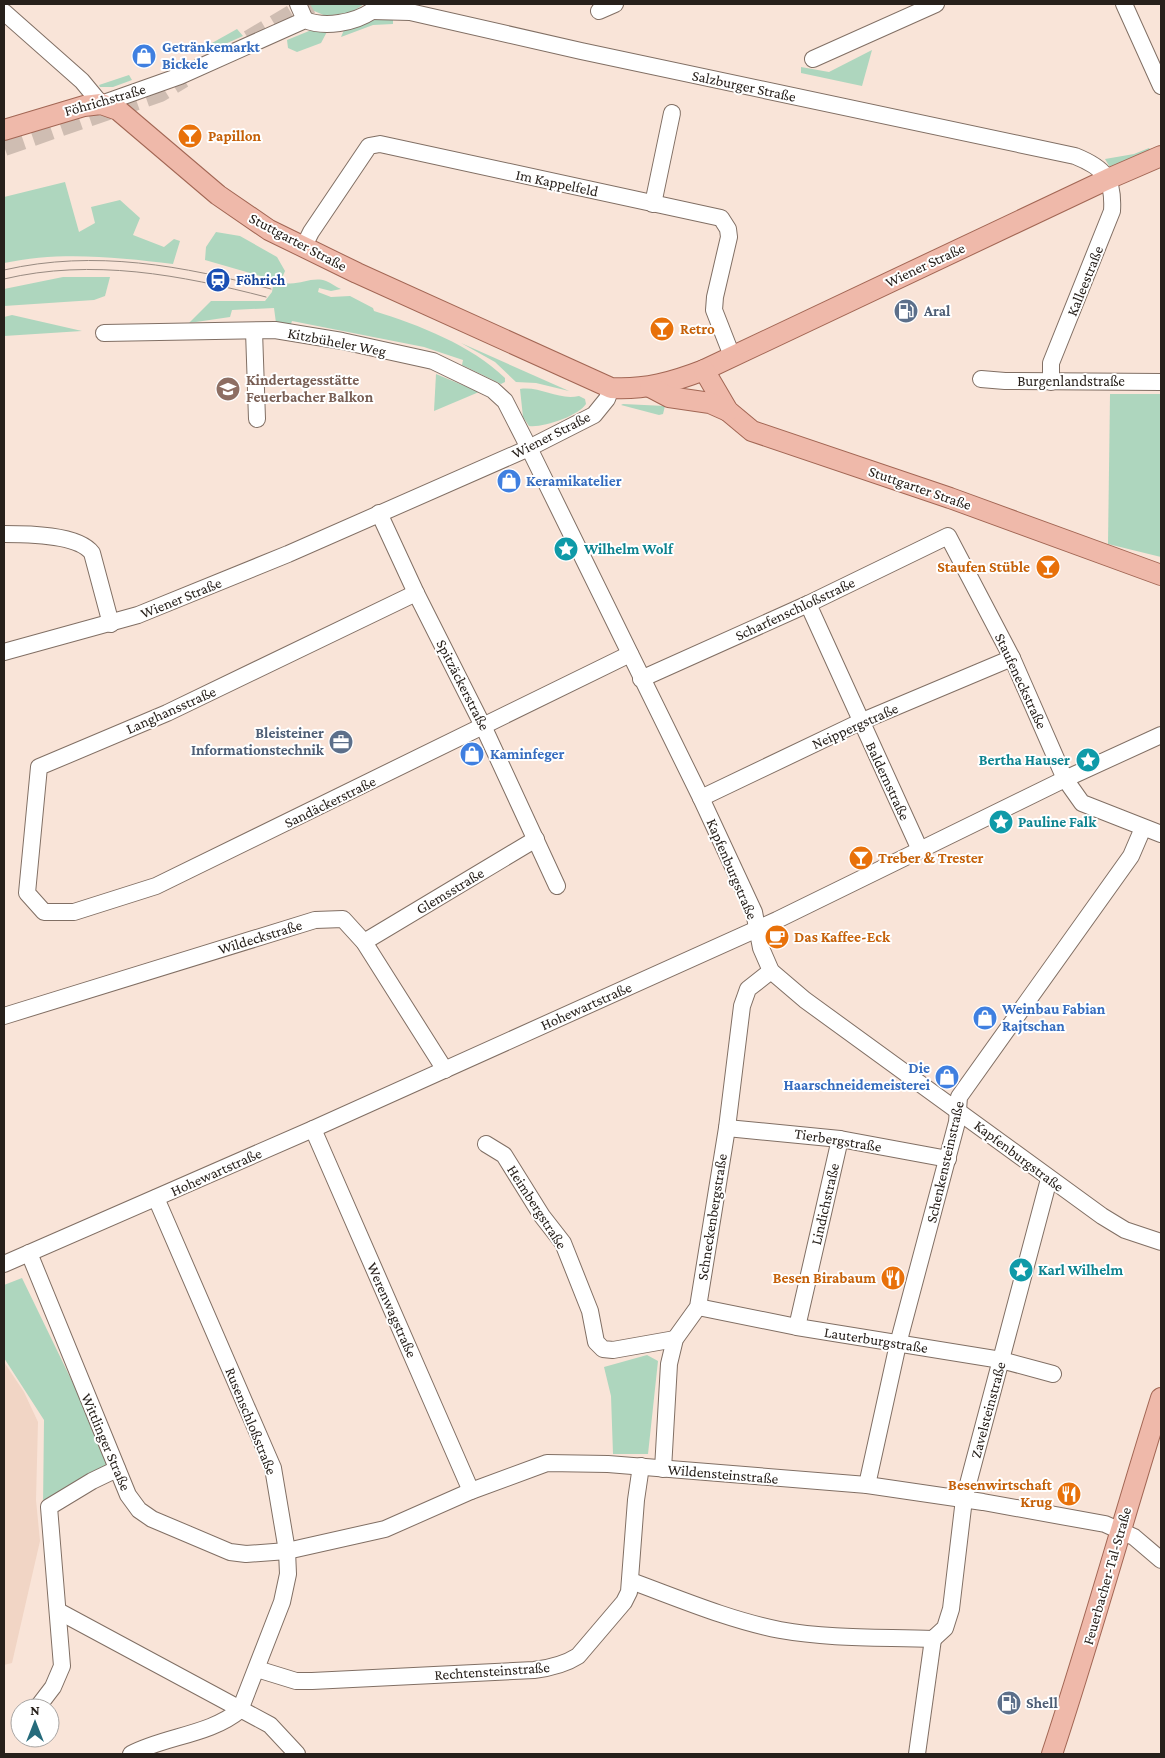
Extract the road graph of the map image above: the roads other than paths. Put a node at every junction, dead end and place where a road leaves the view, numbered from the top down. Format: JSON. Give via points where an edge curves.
{"nodes":[{"id":1,"x":298,"y":4,"type":"edge"},
{"id":2,"x":616,"y":4,"type":"edge"},
{"id":3,"x":936,"y":4,"type":"edge"},
{"id":4,"x":1124,"y":4,"type":"edge"},
{"id":5,"x":373,"y":7,"type":"edge"},
{"id":6,"x":599,"y":11,"type":"dead end"},
{"id":7,"x":4,"y":12,"type":"edge"},
{"id":8,"x":305,"y":20,"type":"junction"},
{"id":9,"x":814,"y":60,"type":"dead end"},
{"id":10,"x":1161,"y":86,"type":"edge"},
{"id":11,"x":102,"y":104,"type":"junction"},
{"id":12,"x":672,"y":113,"type":"dead end"},
{"id":13,"x":4,"y":130,"type":"edge"},
{"id":14,"x":1161,"y":156,"type":"edge"},
{"id":15,"x":1108,"y":179,"type":"junction"},
{"id":16,"x":653,"y":204,"type":"junction"},
{"id":17,"x":303,"y":248,"type":"junction"},
{"id":18,"x":254,"y":330,"type":"junction"},
{"id":19,"x":104,"y":333,"type":"dead end"},
{"id":20,"x":732,"y":356,"type":"junction"},
{"id":21,"x":704,"y":370,"type":"junction"},
{"id":22,"x":981,"y":378,"type":"dead end"},
{"id":23,"x":1051,"y":382,"type":"junction"},
{"id":24,"x":1161,"y":382,"type":"edge"},
{"id":25,"x":650,"y":387,"type":"junction"},
{"id":26,"x":611,"y":388,"type":"junction"},
{"id":27,"x":728,"y":411,"type":"junction"},
{"id":28,"x":257,"y":419,"type":"dead end"},
{"id":29,"x":529,"y":448,"type":"junction"},
{"id":30,"x":379,"y":513,"type":"junction"},
{"id":31,"x":4,"y":534,"type":"edge"},
{"id":32,"x":948,"y":536,"type":"joint"},
{"id":33,"x":1161,"y":575,"type":"edge"},
{"id":34,"x":416,"y":593,"type":"junction"},
{"id":35,"x":808,"y":604,"type":"junction"},
{"id":36,"x":111,"y":624,"type":"junction"},
{"id":37,"x":4,"y":652,"type":"edge"},
{"id":38,"x":630,"y":654,"type":"junction"},
{"id":39,"x":1012,"y":658,"type":"junction"},
{"id":40,"x":642,"y":679,"type":"junction"},
{"id":41,"x":860,"y":722,"type":"junction"},
{"id":42,"x":484,"y":728,"type":"junction"},
{"id":43,"x":1161,"y":735,"type":"edge"},
{"id":44,"x":1064,"y":779,"type":"junction"},
{"id":45,"x":701,"y":798,"type":"junction"},
{"id":46,"x":1143,"y":828,"type":"junction"},
{"id":47,"x":1161,"y":834,"type":"edge"},
{"id":48,"x":536,"y":839,"type":"junction"},
{"id":49,"x":920,"y":850,"type":"junction"},
{"id":50,"x":557,"y":886,"type":"dead end"},
{"id":51,"x":27,"y":893,"type":"joint"},
{"id":52,"x":757,"y":928,"type":"junction"},
{"id":53,"x":364,"y":942,"type":"junction"},
{"id":54,"x":771,"y":971,"type":"junction"},
{"id":55,"x":4,"y":1016,"type":"edge"},
{"id":56,"x":445,"y":1070,"type":"junction"},
{"id":57,"x":959,"y":1112,"type":"junction"},
{"id":58,"x":727,"y":1128,"type":"junction"},
{"id":59,"x":313,"y":1129,"type":"junction"},
{"id":60,"x":840,"y":1139,"type":"junction"},
{"id":61,"x":486,"y":1144,"type":"dead end"},
{"id":62,"x":948,"y":1159,"type":"junction"},
{"id":63,"x":1049,"y":1179,"type":"junction"},
{"id":64,"x":156,"y":1198,"type":"junction"},
{"id":65,"x":1161,"y":1242,"type":"edge"},
{"id":66,"x":29,"y":1253,"type":"junction"},
{"id":67,"x":4,"y":1264,"type":"edge"},
{"id":68,"x":698,"y":1307,"type":"junction"},
{"id":69,"x":797,"y":1327,"type":"junction"},
{"id":70,"x":675,"y":1339,"type":"junction"},
{"id":71,"x":898,"y":1344,"type":"junction"},
{"id":72,"x":1001,"y":1360,"type":"junction"},
{"id":73,"x":1053,"y":1374,"type":"dead end"},
{"id":74,"x":1161,"y":1398,"type":"edge"},
{"id":75,"x":641,"y":1466,"type":"junction"},
{"id":76,"x":117,"y":1469,"type":"junction"},
{"id":77,"x":663,"y":1469,"type":"junction"},
{"id":78,"x":867,"y":1485,"type":"junction"},
{"id":79,"x":471,"y":1491,"type":"junction"},
{"id":80,"x":964,"y":1499,"type":"junction"},
{"id":81,"x":1120,"y":1529,"type":"junction"},
{"id":82,"x":287,"y":1551,"type":"junction"},
{"id":83,"x":1161,"y":1560,"type":"edge"},
{"id":84,"x":631,"y":1581,"type":"junction"},
{"id":85,"x":60,"y":1612,"type":"junction"},
{"id":86,"x":933,"y":1639,"type":"junction"},
{"id":87,"x":257,"y":1669,"type":"junction"},
{"id":88,"x":44,"y":1698,"type":"edge"},
{"id":89,"x":240,"y":1710,"type":"junction"},
{"id":90,"x":131,"y":1754,"type":"edge"},
{"id":91,"x":298,"y":1754,"type":"edge"},
{"id":92,"x":917,"y":1754,"type":"edge"},
{"id":93,"x":1052,"y":1754,"type":"edge"}],
"edges":[{"from":1,"to":8,"type":"street"},
{"from":2,"to":6,"type":"street"},
{"from":3,"to":9,"type":"street"},
{"from":4,"to":10,"type":"street"},
{"from":5,"to":8,"type":"street","via":[[364,16],[348,21],[317,24]]},
{"from":5,"to":15,"type":"street","name":"Salzburger Straße","via":[[410,12],[1075,156],[1092,162]]},
{"from":7,"to":11,"type":"street","name":"Stuttgarter Straße","via":[[82,81]]},
{"from":8,"to":11,"type":"street","name":"Föhrichstraße","via":[[180,76]]},
{"from":11,"to":13,"type":"main road","name":"Föhrichstraße","via":[[84,106]]},
{"from":11,"to":17,"type":"main road","name":"Stuttgarter Straße","via":[[118,110],[233,207]]},
{"from":12,"to":16,"type":"street"},
{"from":14,"to":15,"type":"main road","name":"Wiener Straße"},
{"from":15,"to":20,"type":"main road","name":"Wiener Straße"},
{"from":15,"to":23,"type":"street","name":"Kalleestraße","via":[[1113,196],[1112,212],[1051,363]]},
{"from":16,"to":17,"type":"street","name":"Im Kappelfeld","via":[[380,144],[370,146]]},
{"from":16,"to":20,"type":"street","name":"Im Kappelfeld","via":[[721,218],[726,223],[729,236],[714,297],[714,310]]},
{"from":17,"to":26,"type":"main road","name":"Stuttgarter Straße"},
{"from":18,"to":19,"type":"street","name":"Kitzbüheler Weg"},
{"from":18,"to":28,"type":"street"},
{"from":18,"to":29,"type":"street","name":"Kitzbüheler Weg","via":[[308,335],[432,361],[493,390],[505,401]]},
{"from":20,"to":21,"type":"main road","name":"Wiener Straße"},
{"from":21,"to":25,"type":"main road","name":"Wiener Straße"},
{"from":21,"to":27,"type":"main road","name":"Stuttgarter Straße"},
{"from":22,"to":23,"type":"street","name":"Burgenlandstraße"},
{"from":23,"to":24,"type":"street","name":"Burgenlandstraße"},
{"from":25,"to":26,"type":"main road","name":"Wiener Straße"},
{"from":25,"to":27,"type":"main road","via":[[669,397],[710,403]]},
{"from":26,"to":29,"type":"street","name":"Wiener Straße","via":[[594,415]]},
{"from":27,"to":33,"type":"main road","name":"Stuttgarter Straße","via":[[752,431],[914,485]]},
{"from":29,"to":30,"type":"street","name":"Wiener Straße"},
{"from":29,"to":38,"type":"street","name":"Kapfenburgstraße"},
{"from":30,"to":34,"type":"street","name":"Spitzäckerstraße"},
{"from":30,"to":36,"type":"street","name":"Wiener Straße"},
{"from":31,"to":36,"type":"street","via":[[33,534],[84,544],[92,553]]},
{"from":32,"to":35,"type":"street","name":"Scharfenschloßstraße"},
{"from":32,"to":39,"type":"street","name":"Staufeneckstraße"},
{"from":34,"to":42,"type":"street","name":"Spitzäckerstraße"},
{"from":34,"to":51,"type":"street","name":"Langhansstraße","via":[[167,713],[39,767]]},
{"from":35,"to":40,"type":"street","name":"Scharfenschloßstraße"},
{"from":35,"to":41,"type":"street","name":"Baldernstraße"},
{"from":36,"to":37,"type":"street","name":"Wiener Straße"},
{"from":38,"to":40,"type":"street","name":"Kapfenburgstraße"},
{"from":38,"to":42,"type":"street","name":"Sandäckerstraße","via":[[512,711]]},
{"from":39,"to":41,"type":"street","name":"Neippergstraße"},
{"from":39,"to":44,"type":"street","name":"Staufeneckstraße"},
{"from":40,"to":45,"type":"street","name":"Kapfenburgstraße"},
{"from":41,"to":45,"type":"street","name":"Neippergstraße"},
{"from":41,"to":49,"type":"street","name":"Baldernstraße"},
{"from":42,"to":48,"type":"street","name":"Spitzäckerstraße"},
{"from":42,"to":51,"type":"street","name":"Sandäckerstraße","via":[[156,886],[74,912],[44,912]]},
{"from":43,"to":44,"type":"street","name":"Hohewartstraße"},
{"from":44,"to":46,"type":"street","name":"Staufeneckstraße","via":[[1082,803]]},
{"from":44,"to":49,"type":"street","name":"Hohewartstraße"},
{"from":45,"to":52,"type":"street","name":"Kapfenburgstraße","via":[[754,912]]},
{"from":46,"to":47,"type":"street","name":"Staufeneckstraße"},
{"from":46,"to":57,"type":"street","name":"Schenkensteinstraße","via":[[1131,856],[959,1096]]},
{"from":48,"to":50,"type":"street","name":"Spitzäckerstraße"},
{"from":48,"to":53,"type":"street","name":"Glemsstraße"},
{"from":49,"to":52,"type":"street","name":"Hohewartstraße"},
{"from":52,"to":54,"type":"street","name":"Kapfenburgstraße"},
{"from":52,"to":56,"type":"street","name":"Hohewartstraße"},
{"from":53,"to":55,"type":"street","name":"Wildeckstraße","via":[[343,919],[315,920]]},
{"from":53,"to":56,"type":"street","name":"Wildeckstraße"},
{"from":54,"to":57,"type":"street","name":"Kapfenburgstraße","via":[[805,1000]]},
{"from":54,"to":58,"type":"street","name":"Schneckenbergstraße","via":[[748,989],[742,1006]]},
{"from":56,"to":59,"type":"street","name":"Hohewartstraße"},
{"from":57,"to":62,"type":"street","name":"Schenkensteinstraße"},
{"from":57,"to":63,"type":"street","name":"Kapfenburgstraße"},
{"from":58,"to":60,"type":"street","name":"Tierbergstraße"},
{"from":58,"to":68,"type":"street","name":"Schneckenbergstraße"},
{"from":59,"to":64,"type":"street","name":"Hohewartstraße"},
{"from":59,"to":79,"type":"street","name":"Werenwagstraße"},
{"from":60,"to":62,"type":"street","name":"Tierbergstraße"},
{"from":60,"to":69,"type":"street","name":"Lindichstraße"},
{"from":61,"to":70,"type":"street","name":"Heimbergstraße","via":[[504,1156],[542,1216],[564,1243],[590,1311],[596,1342],[603,1349],[613,1350]]},
{"from":62,"to":71,"type":"street","name":"Schenkensteinstraße"},
{"from":63,"to":65,"type":"street","name":"Kapfenburgstraße","via":[[1112,1223]]},
{"from":63,"to":72,"type":"street","name":"Zavelsteinstraße"},
{"from":64,"to":66,"type":"street","name":"Hohewartstraße"},
{"from":64,"to":82,"type":"street","name":"Rusenschloßstraße","via":[[273,1468]]},
{"from":66,"to":67,"type":"street","name":"Hohewartstraße"},
{"from":66,"to":76,"type":"street","name":"Wittlinger Straße"},
{"from":68,"to":69,"type":"street","name":"Lauterburgstraße"},
{"from":68,"to":70,"type":"street","name":"Schneckenbergstraße"},
{"from":69,"to":71,"type":"street","name":"Lauterburgstraße"},
{"from":70,"to":77,"type":"street","name":"Schneckenbergstraße","via":[[669,1364]]},
{"from":71,"to":72,"type":"street","name":"Lauterburgstraße"},
{"from":71,"to":78,"type":"street","name":"Schenkensteinstraße"},
{"from":72,"to":73,"type":"street","name":"Lauterburgstraße"},
{"from":72,"to":80,"type":"street","name":"Zavelsteinstraße"},
{"from":74,"to":81,"type":"main road","name":"Feuerbacher-Tal-Straße"},
{"from":75,"to":77,"type":"street","name":"Wildensteinstraße"},
{"from":75,"to":79,"type":"street","name":"Wildensteinstraße","via":[[547,1463]]},
{"from":75,"to":84,"type":"street","name":"Rechtensteinstraße"},
{"from":76,"to":82,"type":"street","name":"Wittlinger Straße","via":[[128,1495],[139,1510],[152,1519],[230,1552]]},
{"from":76,"to":85,"type":"street","via":[[50,1507]]},
{"from":77,"to":78,"type":"street","name":"Wildensteinstraße"},
{"from":78,"to":80,"type":"street","name":"Wildensteinstraße"},
{"from":79,"to":82,"type":"street","name":"Wildensteinstraße","via":[[385,1529]]},
{"from":80,"to":81,"type":"street","name":"Wildensteinstraße"},
{"from":80,"to":86,"type":"street","name":"Zavelsteinstraße","via":[[951,1609],[945,1628]]},
{"from":81,"to":83,"type":"street","name":"Wildensteinstraße"},
{"from":81,"to":93,"type":"main road","name":"Feuerbacher-Tal-Straße"},
{"from":82,"to":87,"type":"street","name":"Rusenschloßstraße","via":[[288,1574],[282,1602]]},
{"from":84,"to":86,"type":"street","via":[[739,1620],[781,1630],[829,1636]]},
{"from":84,"to":87,"type":"street","name":"Rechtensteinstraße","via":[[624,1602],[578,1656],[550,1668],[312,1681]]},
{"from":85,"to":88,"type":"street","via":[[62,1666]]},
{"from":85,"to":89,"type":"street"},
{"from":86,"to":92,"type":"street","name":"Zavelsteinstraße"},
{"from":87,"to":89,"type":"street","name":"Rusenschloßstraße"},
{"from":89,"to":90,"type":"street","via":[[228,1720],[148,1745]]},
{"from":89,"to":91,"type":"street","via":[[270,1725]]}]}
